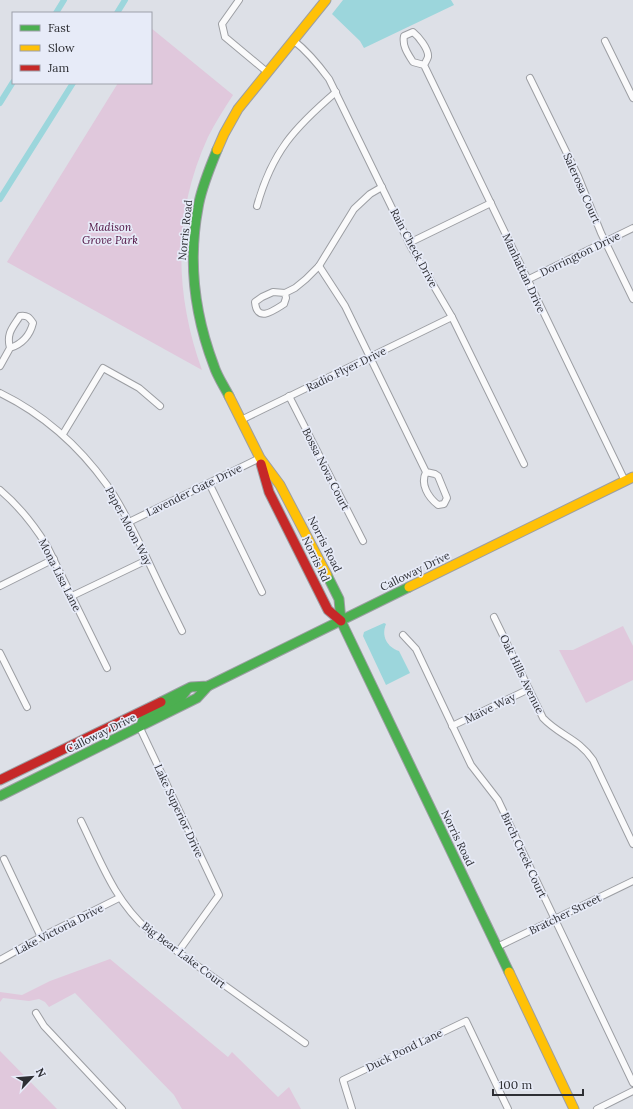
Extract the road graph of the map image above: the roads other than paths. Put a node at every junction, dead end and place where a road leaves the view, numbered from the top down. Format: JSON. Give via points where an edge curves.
{"nodes":[{"id":1,"x":239,"y":0,"type":"edge"},
{"id":2,"x":326,"y":0,"type":"edge"},
{"id":3,"x":293,"y":40,"type":"junction"},
{"id":4,"x":605,"y":41,"type":"dead end"},
{"id":5,"x":424,"y":66,"type":"junction"},
{"id":6,"x":267,"y":72,"type":"junction"},
{"id":7,"x":530,"y":78,"type":"dead end"},
{"id":8,"x":336,"y":92,"type":"junction"},
{"id":9,"x":633,"y":98,"type":"edge"},
{"id":10,"x":382,"y":187,"type":"junction"},
{"id":11,"x":491,"y":203,"type":"junction"},
{"id":12,"x":256,"y":206,"type":"dead end"},
{"id":13,"x":633,"y":228,"type":"edge"},
{"id":14,"x":409,"y":242,"type":"junction"},
{"id":15,"x":605,"y":242,"type":"junction"},
{"id":16,"x":320,"y":266,"type":"junction"},
{"id":17,"x":527,"y":280,"type":"junction"},
{"id":18,"x":285,"y":293,"type":"junction"},
{"id":19,"x":633,"y":298,"type":"edge"},
{"id":20,"x":452,"y":317,"type":"junction"},
{"id":21,"x":10,"y":348,"type":"junction"},
{"id":22,"x":370,"y":357,"type":"junction"},
{"id":23,"x":0,"y":366,"type":"edge"},
{"id":24,"x":0,"y":393,"type":"edge"},
{"id":25,"x":289,"y":396,"type":"junction"},
{"id":26,"x":160,"y":406,"type":"dead end"},
{"id":27,"x":241,"y":420,"type":"junction"},
{"id":28,"x":63,"y":434,"type":"junction"},
{"id":29,"x":260,"y":458,"type":"junction"},
{"id":30,"x":524,"y":464,"type":"dead end"},
{"id":31,"x":426,"y":472,"type":"junction"},
{"id":32,"x":629,"y":479,"type":"edge"},
{"id":33,"x":210,"y":483,"type":"junction"},
{"id":34,"x":0,"y":490,"type":"edge"},
{"id":35,"x":129,"y":522,"type":"junction"},
{"id":36,"x":362,"y":541,"type":"dead end"},
{"id":37,"x":54,"y":559,"type":"junction"},
{"id":38,"x":147,"y":560,"type":"junction"},
{"id":39,"x":0,"y":586,"type":"edge"},
{"id":40,"x":262,"y":592,"type":"dead end"},
{"id":41,"x":72,"y":596,"type":"junction"},
{"id":42,"x":494,"y":617,"type":"dead end"},
{"id":43,"x":341,"y":621,"type":"junction"},
{"id":44,"x":182,"y":631,"type":"dead end"},
{"id":45,"x":403,"y":635,"type":"dead end"},
{"id":46,"x":0,"y":653,"type":"edge"},
{"id":47,"x":107,"y":668,"type":"dead end"},
{"id":48,"x":208,"y":686,"type":"junction"},
{"id":49,"x":529,"y":689,"type":"junction"},
{"id":50,"x":186,"y":690,"type":"junction"},
{"id":51,"x":27,"y":707,"type":"dead end"},
{"id":52,"x":452,"y":726,"type":"junction"},
{"id":53,"x":140,"y":728,"type":"junction"},
{"id":54,"x":0,"y":780,"type":"edge"},
{"id":55,"x":0,"y":796,"type":"edge"},
{"id":56,"x":81,"y":821,"type":"dead end"},
{"id":57,"x":633,"y":844,"type":"edge"},
{"id":58,"x":4,"y":859,"type":"dead end"},
{"id":59,"x":633,"y":881,"type":"edge"},
{"id":60,"x":119,"y":898,"type":"junction"},
{"id":61,"x":555,"y":919,"type":"junction"},
{"id":62,"x":41,"y":937,"type":"junction"},
{"id":63,"x":497,"y":948,"type":"junction"},
{"id":64,"x":178,"y":952,"type":"junction"},
{"id":65,"x":0,"y":960,"type":"edge"},
{"id":66,"x":36,"y":1013,"type":"dead end"},
{"id":67,"x":305,"y":1043,"type":"dead end"},
{"id":68,"x":633,"y":1083,"type":"edge"},
{"id":69,"x":633,"y":1091,"type":"edge"},
{"id":70,"x":122,"y":1109,"type":"edge"},
{"id":71,"x":352,"y":1109,"type":"edge"},
{"id":72,"x":508,"y":1109,"type":"edge"},
{"id":73,"x":574,"y":1109,"type":"edge"},
{"id":74,"x":597,"y":1109,"type":"edge"}],
"edges":[{"from":1,"to":6,"type":"street","via":[[222,24],[226,37]]},
{"from":2,"to":3,"type":"street","name":"Norris Road"},
{"from":3,"to":6,"type":"street","name":"Norris Road"},
{"from":3,"to":8,"type":"street","name":"Rain Check Drive","via":[[319,66]]},
{"from":4,"to":9,"type":"street"},
{"from":5,"to":5,"type":"street","name":"Manhattan Drive","via":[[428,53],[418,36],[408,32],[403,42],[407,51],[413,62]]},
{"from":5,"to":11,"type":"street","name":"Manhattan Drive"},
{"from":6,"to":27,"type":"street","name":"Norris Road","via":[[238,109],[216,152],[203,188],[194,243],[194,286],[202,329],[214,367]]},
{"from":7,"to":15,"type":"street","name":"Salerosa Court","via":[[578,176]]},
{"from":8,"to":10,"type":"street","name":"Rain Check Drive"},
{"from":8,"to":12,"type":"street","via":[[302,122],[282,147],[267,175]]},
{"from":10,"to":14,"type":"street","name":"Rain Check Drive"},
{"from":10,"to":16,"type":"street","via":[[354,209]]},
{"from":11,"to":14,"type":"street"},
{"from":11,"to":17,"type":"street","name":"Manhattan Drive"},
{"from":13,"to":15,"type":"street","name":"Dorrington Drive"},
{"from":14,"to":20,"type":"street","name":"Rain Check Drive"},
{"from":15,"to":17,"type":"street","name":"Dorrington Drive"},
{"from":15,"to":19,"type":"street","name":"Salerosa Court"},
{"from":16,"to":18,"type":"street","via":[[295,288]]},
{"from":16,"to":22,"type":"street","via":[[345,306]]},
{"from":17,"to":32,"type":"street","name":"Manhattan Drive"},
{"from":18,"to":18,"type":"street","via":[[284,304],[274,310],[264,314],[256,310],[255,302],[262,297],[273,292]]},
{"from":20,"to":22,"type":"street","name":"Radio Flyer Drive"},
{"from":20,"to":30,"type":"street","name":"Rain Check Drive"},
{"from":21,"to":21,"type":"street","via":[[9,334],[20,316],[25,315],[33,323],[31,329],[22,342]]},
{"from":21,"to":23,"type":"street"},
{"from":22,"to":25,"type":"street","name":"Radio Flyer Drive"},
{"from":22,"to":31,"type":"street"},
{"from":24,"to":28,"type":"street","name":"Paper Moon Way","via":[[28,408]]},
{"from":25,"to":27,"type":"street","name":"Radio Flyer Drive"},
{"from":25,"to":36,"type":"street","name":"Bossa Nova Court"},
{"from":26,"to":28,"type":"street","via":[[139,388],[103,368]]},
{"from":27,"to":29,"type":"street","name":"Norris Road"},
{"from":28,"to":35,"type":"street","name":"Paper Moon Way","via":[[94,467]]},
{"from":29,"to":33,"type":"street","name":"Lavender Gate Drive"},
{"from":29,"to":43,"type":"street","name":"Norris Road","via":[[280,485],[339,599]]},
{"from":29,"to":43,"type":"street","name":"Norris Rd","via":[[269,492],[328,610]]},
{"from":31,"to":31,"type":"street","via":[[438,476],[447,498],[444,504],[438,505],[432,501],[426,491]]},
{"from":32,"to":43,"type":"street","name":"Calloway Drive"},
{"from":33,"to":35,"type":"street","name":"Lavender Gate Drive"},
{"from":33,"to":40,"type":"street"},
{"from":34,"to":37,"type":"street","name":"Mona Lisa Lane","via":[[22,510]]},
{"from":35,"to":38,"type":"street","name":"Paper Moon Way"},
{"from":37,"to":39,"type":"street"},
{"from":37,"to":41,"type":"street","name":"Mona Lisa Lane"},
{"from":38,"to":41,"type":"street"},
{"from":38,"to":44,"type":"street","name":"Paper Moon Way"},
{"from":41,"to":47,"type":"street","name":"Mona Lisa Lane"},
{"from":42,"to":49,"type":"street","name":"Oak Hills Avenue"},
{"from":43,"to":48,"type":"street","name":"Calloway Drive"},
{"from":43,"to":63,"type":"street","name":"Norris Road"},
{"from":45,"to":52,"type":"street","name":"Birch Creek Court","via":[[416,649]]},
{"from":46,"to":51,"type":"street"},
{"from":48,"to":50,"type":"street","name":"Calloway Drive","via":[[191,687]]},
{"from":48,"to":53,"type":"street","name":"Calloway Drive","via":[[197,698]]},
{"from":49,"to":52,"type":"street","name":"Maive Way"},
{"from":49,"to":57,"type":"street","name":"Oak Hills Avenue","via":[[538,710],[550,726],[573,739],[593,760]]},
{"from":50,"to":53,"type":"street","via":[[179,700],[145,718]]},
{"from":50,"to":54,"type":"street","name":"Calloway Drive"},
{"from":52,"to":61,"type":"street","name":"Birch Creek Court","via":[[471,764],[498,800]]},
{"from":53,"to":55,"type":"street","name":"Calloway Drive"},
{"from":53,"to":64,"type":"street","name":"Lake Superior Drive","via":[[219,895]]},
{"from":56,"to":60,"type":"street","name":"Big Bear Lake Court"},
{"from":58,"to":62,"type":"street"},
{"from":59,"to":61,"type":"street","name":"Bratcher Street"},
{"from":60,"to":62,"type":"street","name":"Lake Victoria Drive"},
{"from":60,"to":64,"type":"street","name":"Big Bear Lake Court","via":[[138,921]]},
{"from":61,"to":63,"type":"street","name":"Bratcher Street"},
{"from":61,"to":68,"type":"street","name":"Birch Creek Court"},
{"from":62,"to":65,"type":"street","name":"Lake Victoria Drive"},
{"from":63,"to":73,"type":"street","name":"Norris Road"},
{"from":64,"to":67,"type":"street","name":"Big Bear Lake Court"},
{"from":66,"to":70,"type":"street","via":[[44,1026]]},
{"from":69,"to":74,"type":"street"},
{"from":71,"to":72,"type":"street","name":"Duck Pond Lane","via":[[342,1080],[466,1021]]}]}
